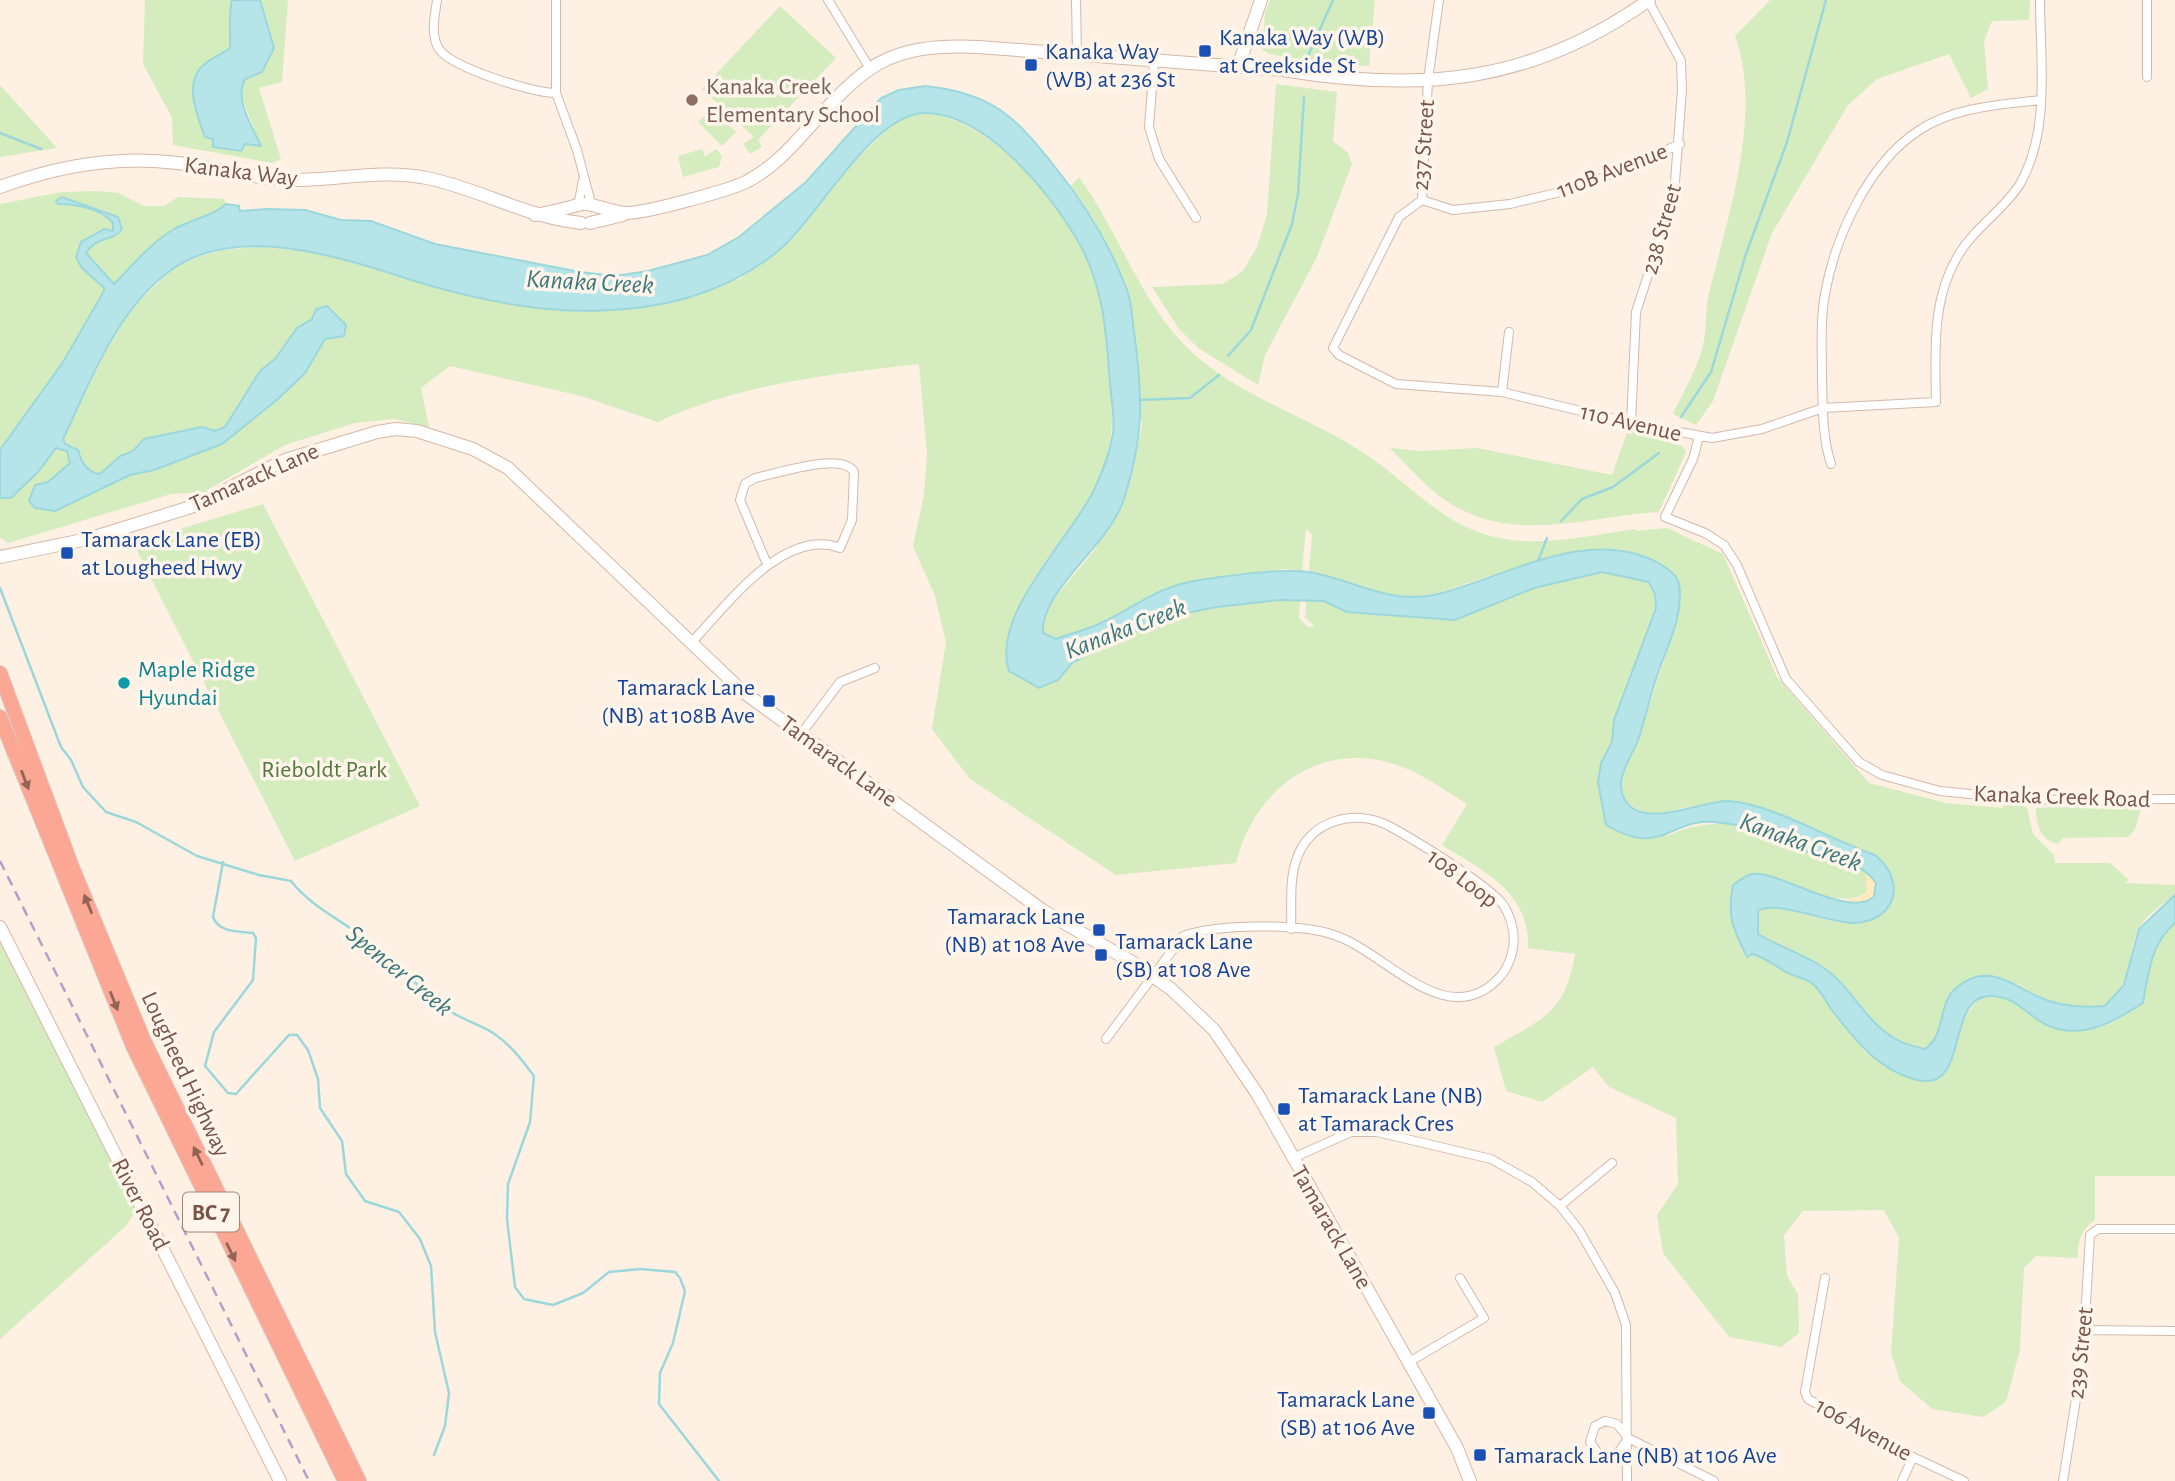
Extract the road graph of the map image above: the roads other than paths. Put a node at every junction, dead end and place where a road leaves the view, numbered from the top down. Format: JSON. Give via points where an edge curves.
{"nodes":[{"id":1,"x":437,"y":0,"type":"edge"},
{"id":2,"x":555,"y":0,"type":"edge"},
{"id":3,"x":828,"y":0,"type":"edge"},
{"id":4,"x":1076,"y":0,"type":"edge"},
{"id":5,"x":1261,"y":0,"type":"edge"},
{"id":6,"x":1439,"y":0,"type":"edge"},
{"id":7,"x":1649,"y":0,"type":"edge"},
{"id":8,"x":2040,"y":0,"type":"edge"},
{"id":9,"x":2147,"y":0,"type":"edge"},
{"id":10,"x":1077,"y":54,"type":"junction"},
{"id":11,"x":1154,"y":62,"type":"junction"},
{"id":12,"x":1238,"y":67,"type":"junction"},
{"id":13,"x":869,"y":68,"type":"junction"},
{"id":14,"x":2147,"y":77,"type":"dead end"},
{"id":15,"x":1428,"y":80,"type":"junction"},
{"id":16,"x":556,"y":93,"type":"junction"},
{"id":17,"x":2040,"y":100,"type":"junction"},
{"id":18,"x":1679,"y":144,"type":"junction"},
{"id":19,"x":0,"y":176,"type":"edge"},
{"id":20,"x":26,"y":177,"type":"junction"},
{"id":21,"x":583,"y":178,"type":"junction"},
{"id":22,"x":0,"y":187,"type":"edge"},
{"id":23,"x":1422,"y":200,"type":"junction"},
{"id":24,"x":578,"y":206,"type":"junction"},
{"id":25,"x":593,"y":207,"type":"junction"},
{"id":26,"x":627,"y":214,"type":"junction"},
{"id":27,"x":536,"y":215,"type":"junction"},
{"id":28,"x":1196,"y":218,"type":"dead end"},
{"id":29,"x":585,"y":223,"type":"junction"},
{"id":30,"x":1509,"y":332,"type":"dead end"},
{"id":31,"x":1333,"y":348,"type":"joint"},
{"id":32,"x":1502,"y":392,"type":"junction"},
{"id":33,"x":1822,"y":408,"type":"junction"},
{"id":34,"x":1630,"y":423,"type":"junction"},
{"id":35,"x":1699,"y":437,"type":"junction"},
{"id":36,"x":1831,"y":464,"type":"dead end"},
{"id":37,"x":0,"y":557,"type":"edge"},
{"id":38,"x":766,"y":564,"type":"junction"},
{"id":39,"x":690,"y":645,"type":"junction"},
{"id":40,"x":875,"y":668,"type":"dead end"},
{"id":41,"x":0,"y":673,"type":"edge"},
{"id":42,"x":0,"y":717,"type":"edge"},
{"id":43,"x":801,"y":734,"type":"junction"},
{"id":44,"x":2175,"y":799,"type":"edge"},
{"id":45,"x":0,"y":927,"type":"edge"},
{"id":46,"x":1291,"y":929,"type":"junction"},
{"id":47,"x":1152,"y":975,"type":"junction"},
{"id":48,"x":1106,"y":1039,"type":"dead end"},
{"id":49,"x":1293,"y":1158,"type":"junction"},
{"id":50,"x":1612,"y":1164,"type":"dead end"},
{"id":51,"x":1560,"y":1206,"type":"junction"},
{"id":52,"x":2175,"y":1229,"type":"edge"},
{"id":53,"x":1460,"y":1278,"type":"dead end"},
{"id":54,"x":1825,"y":1278,"type":"dead end"},
{"id":55,"x":2085,"y":1330,"type":"junction"},
{"id":56,"x":2175,"y":1331,"type":"edge"},
{"id":57,"x":1409,"y":1362,"type":"junction"},
{"id":58,"x":1628,"y":1438,"type":"junction"},
{"id":59,"x":1913,"y":1457,"type":"junction"},
{"id":60,"x":280,"y":1481,"type":"edge"},
{"id":61,"x":345,"y":1481,"type":"edge"},
{"id":62,"x":359,"y":1481,"type":"edge"},
{"id":63,"x":1470,"y":1481,"type":"edge"},
{"id":64,"x":1628,"y":1481,"type":"edge"},
{"id":65,"x":1714,"y":1481,"type":"edge"},
{"id":66,"x":1902,"y":1481,"type":"edge"},
{"id":67,"x":1964,"y":1481,"type":"edge"},
{"id":68,"x":2063,"y":1481,"type":"edge"}],
"edges":[{"from":1,"to":16,"type":"street","via":[[433,32],[438,48],[449,60],[540,93]]},
{"from":2,"to":16,"type":"street"},
{"from":3,"to":13,"type":"street"},
{"from":4,"to":10,"type":"street"},
{"from":5,"to":12,"type":"street"},
{"from":6,"to":15,"type":"street","name":"237 Street"},
{"from":7,"to":15,"type":"street","name":"Kanaka Way","via":[[1606,29],[1549,56],[1489,74]]},
{"from":7,"to":18,"type":"street","name":"238 Street","via":[[1681,61]]},
{"from":8,"to":17,"type":"street"},
{"from":9,"to":14,"type":"street"},
{"from":10,"to":11,"type":"street","name":"Kanaka Way"},
{"from":10,"to":13,"type":"street","name":"Kanaka Way","via":[[932,46],[909,50]]},
{"from":11,"to":12,"type":"street","name":"Kanaka Way"},
{"from":11,"to":28,"type":"street","via":[[1149,127],[1159,159]]},
{"from":12,"to":15,"type":"street","name":"Kanaka Way","via":[[1331,78]]},
{"from":13,"to":26,"type":"street","name":"Kanaka Way","via":[[764,172],[725,190]]},
{"from":15,"to":23,"type":"street","name":"237 Street"},
{"from":16,"to":21,"type":"street"},
{"from":17,"to":33,"type":"street","via":[[1978,108],[1935,120],[1882,164],[1850,220],[1828,283],[1822,319]]},
{"from":17,"to":33,"type":"street","name":"110 Avenue","via":[[2036,141],[2019,184],[1963,247],[1944,284],[1936,320],[1936,402]]},
{"from":18,"to":23,"type":"street","name":"110B Avenue","via":[[1582,187],[1510,205],[1453,210]]},
{"from":18,"to":34,"type":"street","name":"238 Street","via":[[1674,195],[1636,312]]},
{"from":19,"to":20,"type":"street","name":"Kanaka Way"},
{"from":20,"to":22,"type":"street","name":"Kanaka Way"},
{"from":20,"to":27,"type":"street","name":"Kanaka Way","via":[[89,163],[139,159],[294,180],[410,176],[438,181]]},
{"from":21,"to":24,"type":"street"},
{"from":21,"to":25,"type":"street"},
{"from":23,"to":31,"type":"street","name":"237 Street","via":[[1399,217]]},
{"from":24,"to":25,"type":"street"},
{"from":24,"to":27,"type":"street"},
{"from":24,"to":29,"type":"street","via":[[575,217]]},
{"from":25,"to":26,"type":"street","name":"Kanaka Way"},
{"from":25,"to":29,"type":"street","via":[[595,216]]},
{"from":26,"to":29,"type":"street","name":"Kanaka Way"},
{"from":27,"to":29,"type":"street","name":"Kanaka Way"},
{"from":30,"to":32,"type":"street"},
{"from":31,"to":32,"type":"street","name":"110 Avenue","via":[[1396,384]]},
{"from":32,"to":34,"type":"street","name":"110 Avenue"},
{"from":33,"to":35,"type":"street","name":"110 Avenue","via":[[1744,434]]},
{"from":33,"to":36,"type":"street","via":[[1824,444]]},
{"from":34,"to":35,"type":"street","name":"110 Avenue"},
{"from":35,"to":44,"type":"street","name":"Kanaka Creek Road","via":[[1665,517],[1724,545],[1786,679],[1859,762],[1882,775],[1940,791],[2031,800]]},
{"from":37,"to":39,"type":"street","name":"Tamarack Lane","via":[[144,522],[211,499],[303,453],[405,429],[445,438],[508,468]]},
{"from":38,"to":38,"type":"street","via":[[801,547],[824,543],[841,551],[852,520],[854,472],[846,464],[831,462],[745,484],[740,500]]},
{"from":38,"to":39,"type":"street"},
{"from":39,"to":43,"type":"street","name":"Tamarack Lane"},
{"from":40,"to":43,"type":"street","via":[[840,682]]},
{"from":62,"to":41,"type":"highway","name":"Lougheed Highway","number":"BC 7","one_way":true,"via":[[144,1041],[72,867]]},
{"from":42,"to":61,"type":"highway","name":"Lougheed Highway","number":"BC 7","one_way":true,"via":[[133,1046]]},
{"from":43,"to":47,"type":"street","name":"Tamarack Lane","via":[[1042,910]]},
{"from":45,"to":60,"type":"street","name":"River Road"},
{"from":46,"to":46,"type":"street","name":"108 Loop","via":[[1335,935],[1432,993],[1454,998],[1482,991],[1497,980],[1509,961],[1514,940],[1511,919],[1495,897],[1390,827],[1365,818],[1326,824],[1301,848],[1293,872]]},
{"from":46,"to":47,"type":"street","name":"108 Loop","via":[[1216,928],[1183,936]]},
{"from":47,"to":48,"type":"street","name":"108 Loop"},
{"from":47,"to":49,"type":"street","name":"Tamarack Lane","via":[[1196,1012],[1230,1050]]},
{"from":49,"to":51,"type":"street","via":[[1350,1132],[1385,1133],[1502,1164]]},
{"from":49,"to":57,"type":"street","name":"Tamarack Lane"},
{"from":50,"to":51,"type":"street"},
{"from":51,"to":58,"type":"street","via":[[1615,1293],[1626,1325]]},
{"from":52,"to":55,"type":"street","name":"239 Street","via":[[2092,1231]]},
{"from":53,"to":57,"type":"street","via":[[1484,1318]]},
{"from":54,"to":59,"type":"street","name":"106 Avenue","via":[[1805,1392],[1814,1404]]},
{"from":55,"to":56,"type":"street"},
{"from":55,"to":68,"type":"street","name":"239 Street"},
{"from":57,"to":63,"type":"street","name":"Tamarack Lane"},
{"from":58,"to":58,"type":"street","via":[[1617,1424],[1605,1421],[1591,1431],[1590,1442],[1595,1452],[1612,1456]]},
{"from":58,"to":64,"type":"street"},
{"from":58,"to":65,"type":"street"},
{"from":59,"to":66,"type":"street"},
{"from":59,"to":67,"type":"street","name":"106 Avenue"}]}
